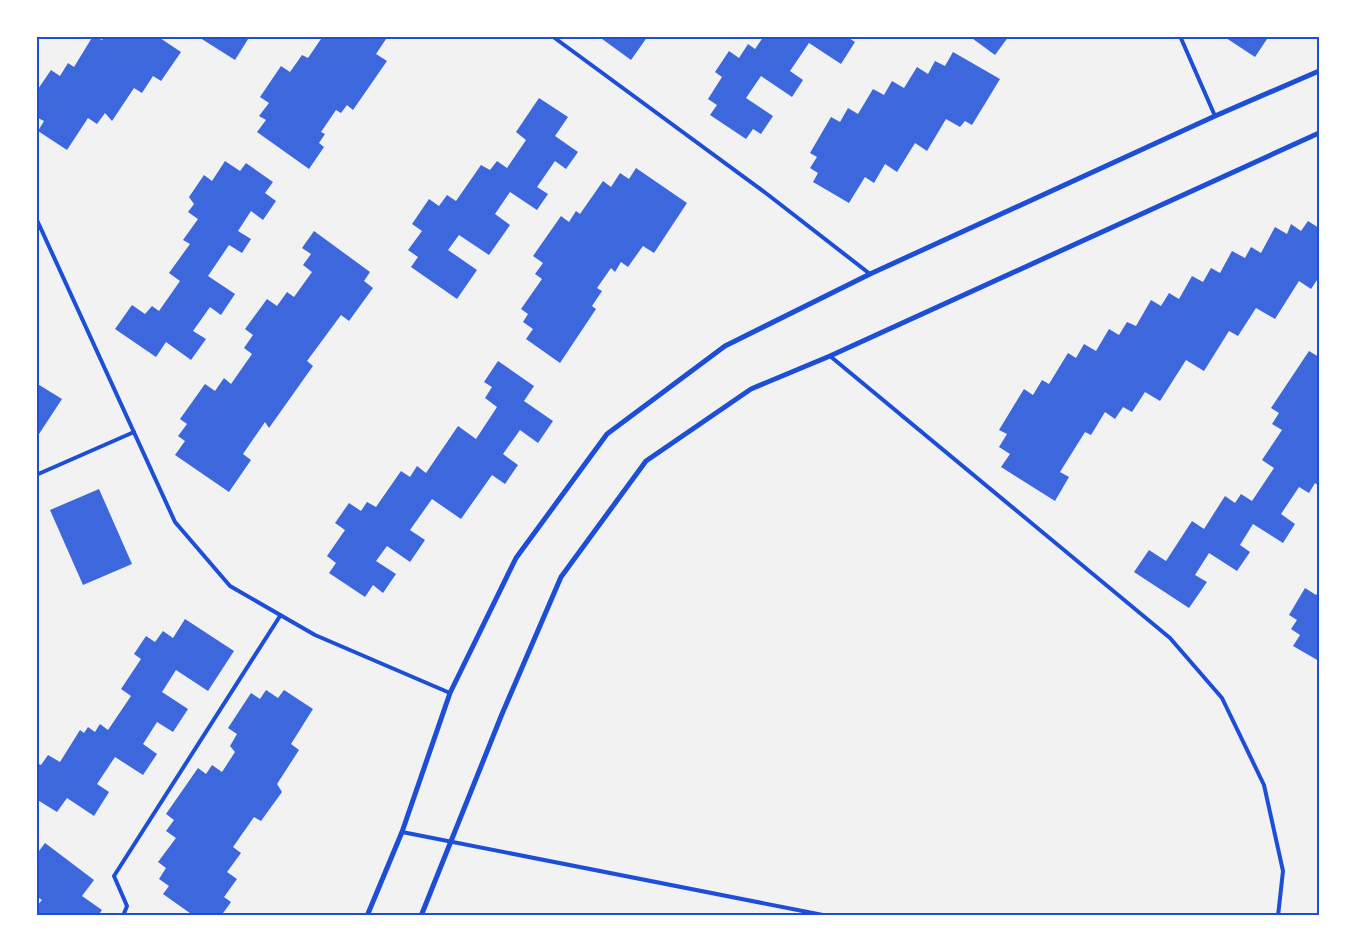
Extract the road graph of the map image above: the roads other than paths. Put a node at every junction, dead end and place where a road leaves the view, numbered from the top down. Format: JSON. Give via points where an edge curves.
{"nodes":[{"id":1,"x":552,"y":36,"type":"edge"},
{"id":2,"x":1180,"y":36,"type":"edge"},
{"id":3,"x":1319,"y":71,"type":"edge"},
{"id":4,"x":1215,"y":116,"type":"junction"},
{"id":5,"x":1319,"y":133,"type":"edge"},
{"id":6,"x":36,"y":218,"type":"edge"},
{"id":7,"x":870,"y":274,"type":"junction"},
{"id":8,"x":830,"y":356,"type":"junction"},
{"id":9,"x":134,"y":432,"type":"junction"},
{"id":10,"x":36,"y":475,"type":"edge"},
{"id":11,"x":280,"y":616,"type":"junction"},
{"id":12,"x":450,"y":693,"type":"junction"},
{"id":13,"x":402,"y":832,"type":"junction"},
{"id":14,"x":451,"y":843,"type":"junction"},
{"id":15,"x":123,"y":916,"type":"edge"},
{"id":16,"x":367,"y":916,"type":"edge"},
{"id":17,"x":421,"y":916,"type":"edge"},
{"id":18,"x":828,"y":916,"type":"edge"},
{"id":19,"x":1278,"y":916,"type":"edge"}],
"edges":[{"from":1,"to":7,"type":"lane"},
{"from":2,"to":4,"type":"lane"},
{"from":3,"to":4,"type":"street"},
{"from":4,"to":7,"type":"street"},
{"from":5,"to":8,"type":"street"},
{"from":6,"to":9,"type":"lane"},
{"from":7,"to":12,"type":"street","via":[[725,346],[607,434],[516,558]]},
{"from":8,"to":14,"type":"street","via":[[751,389],[646,461],[561,577]]},
{"from":8,"to":19,"type":"lane","via":[[1170,638],[1222,698],[1264,785],[1283,871]]},
{"from":9,"to":10,"type":"lane"},
{"from":9,"to":11,"type":"lane","via":[[175,522],[230,586]]},
{"from":11,"to":12,"type":"lane","via":[[314,635]]},
{"from":11,"to":15,"type":"lane","via":[[114,876],[127,906]]},
{"from":12,"to":13,"type":"street"},
{"from":13,"to":14,"type":"lane"},
{"from":13,"to":16,"type":"street"},
{"from":14,"to":17,"type":"street"},
{"from":14,"to":18,"type":"lane"}]}
